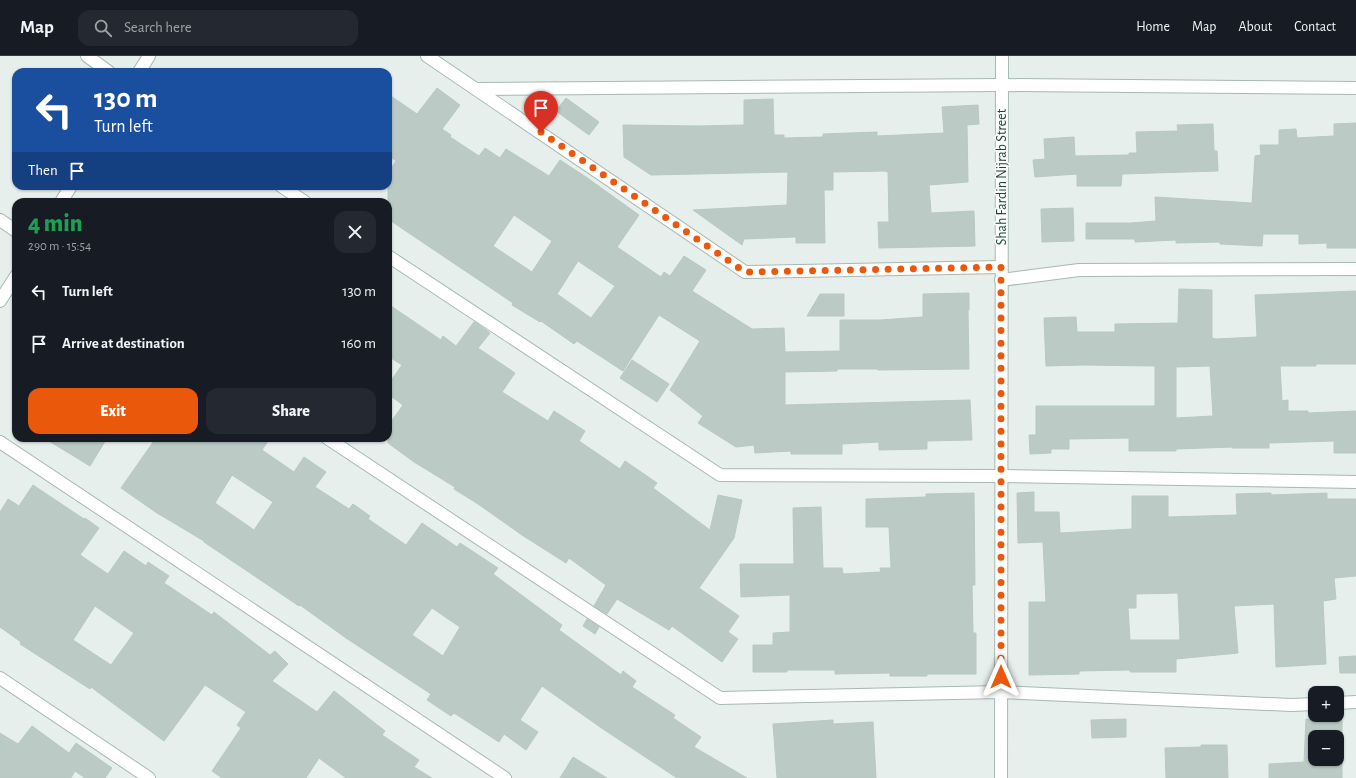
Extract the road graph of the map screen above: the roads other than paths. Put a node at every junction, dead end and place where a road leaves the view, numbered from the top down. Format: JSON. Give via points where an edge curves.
{"nodes":[{"id":1,"x":87,"y":56,"type":"edge"},
{"id":2,"x":149,"y":56,"type":"edge"},
{"id":3,"x":427,"y":56,"type":"edge"},
{"id":4,"x":1002,"y":56,"type":"edge"},
{"id":5,"x":104,"y":68,"type":"edge"},
{"id":6,"x":142,"y":68,"type":"edge"},
{"id":7,"x":1002,"y":85,"type":"junction"},
{"id":8,"x":1356,"y":88,"type":"edge"},
{"id":9,"x":477,"y":89,"type":"junction"},
{"id":10,"x":287,"y":190,"type":"edge"},
{"id":11,"x":299,"y":198,"type":"edge"},
{"id":12,"x":0,"y":220,"type":"edge"},
{"id":13,"x":12,"y":228,"type":"edge"},
{"id":14,"x":392,"y":259,"type":"edge"},
{"id":15,"x":1001,"y":267,"type":"junction"},
{"id":16,"x":1356,"y":268,"type":"edge"},
{"id":17,"x":1001,"y":280,"type":"junction"},
{"id":18,"x":12,"y":282,"type":"edge"},
{"id":19,"x":0,"y":301,"type":"edge"},
{"id":20,"x":0,"y":442,"type":"edge"},
{"id":21,"x":333,"y":442,"type":"edge"},
{"id":22,"x":1001,"y":476,"type":"junction"},
{"id":23,"x":1356,"y":482,"type":"edge"},
{"id":24,"x":0,"y":678,"type":"edge"},
{"id":25,"x":1001,"y":692,"type":"junction"},
{"id":26,"x":1356,"y":702,"type":"edge"},
{"id":27,"x":1344,"y":703,"type":"edge"},
{"id":28,"x":1308,"y":704,"type":"edge"},
{"id":29,"x":149,"y":778,"type":"edge"},
{"id":30,"x":505,"y":778,"type":"edge"},
{"id":31,"x":1001,"y":778,"type":"edge"}],
"edges":[{"from":1,"to":5,"type":"street"},
{"from":2,"to":6,"type":"street"},
{"from":3,"to":9,"type":"street"},
{"from":4,"to":7,"type":"street","name":"Shah Fardin Nijrab Street"},
{"from":7,"to":8,"type":"street"},
{"from":7,"to":9,"type":"street"},
{"from":7,"to":15,"type":"street","name":"Shah Fardin Nijrab Street"},
{"from":9,"to":15,"type":"street","via":[[745,272]]},
{"from":10,"to":11,"type":"street"},
{"from":12,"to":13,"type":"street"},
{"from":14,"to":22,"type":"street","via":[[720,475]]},
{"from":15,"to":17,"type":"street","name":"Shah Fardin Nijrab Street"},
{"from":16,"to":17,"type":"street","via":[[1079,270]]},
{"from":17,"to":22,"type":"street","name":"Shah Fardin Nijrab Street"},
{"from":18,"to":19,"type":"street"},
{"from":20,"to":30,"type":"street"},
{"from":21,"to":25,"type":"street","via":[[720,698]]},
{"from":22,"to":23,"type":"street"},
{"from":22,"to":25,"type":"street","name":"Shah Fardin Nijrab Street"},
{"from":24,"to":29,"type":"street"},
{"from":25,"to":28,"type":"street"},
{"from":25,"to":31,"type":"street","name":"Shah Fardin Nijrab Street"},
{"from":26,"to":27,"type":"street"}]}
